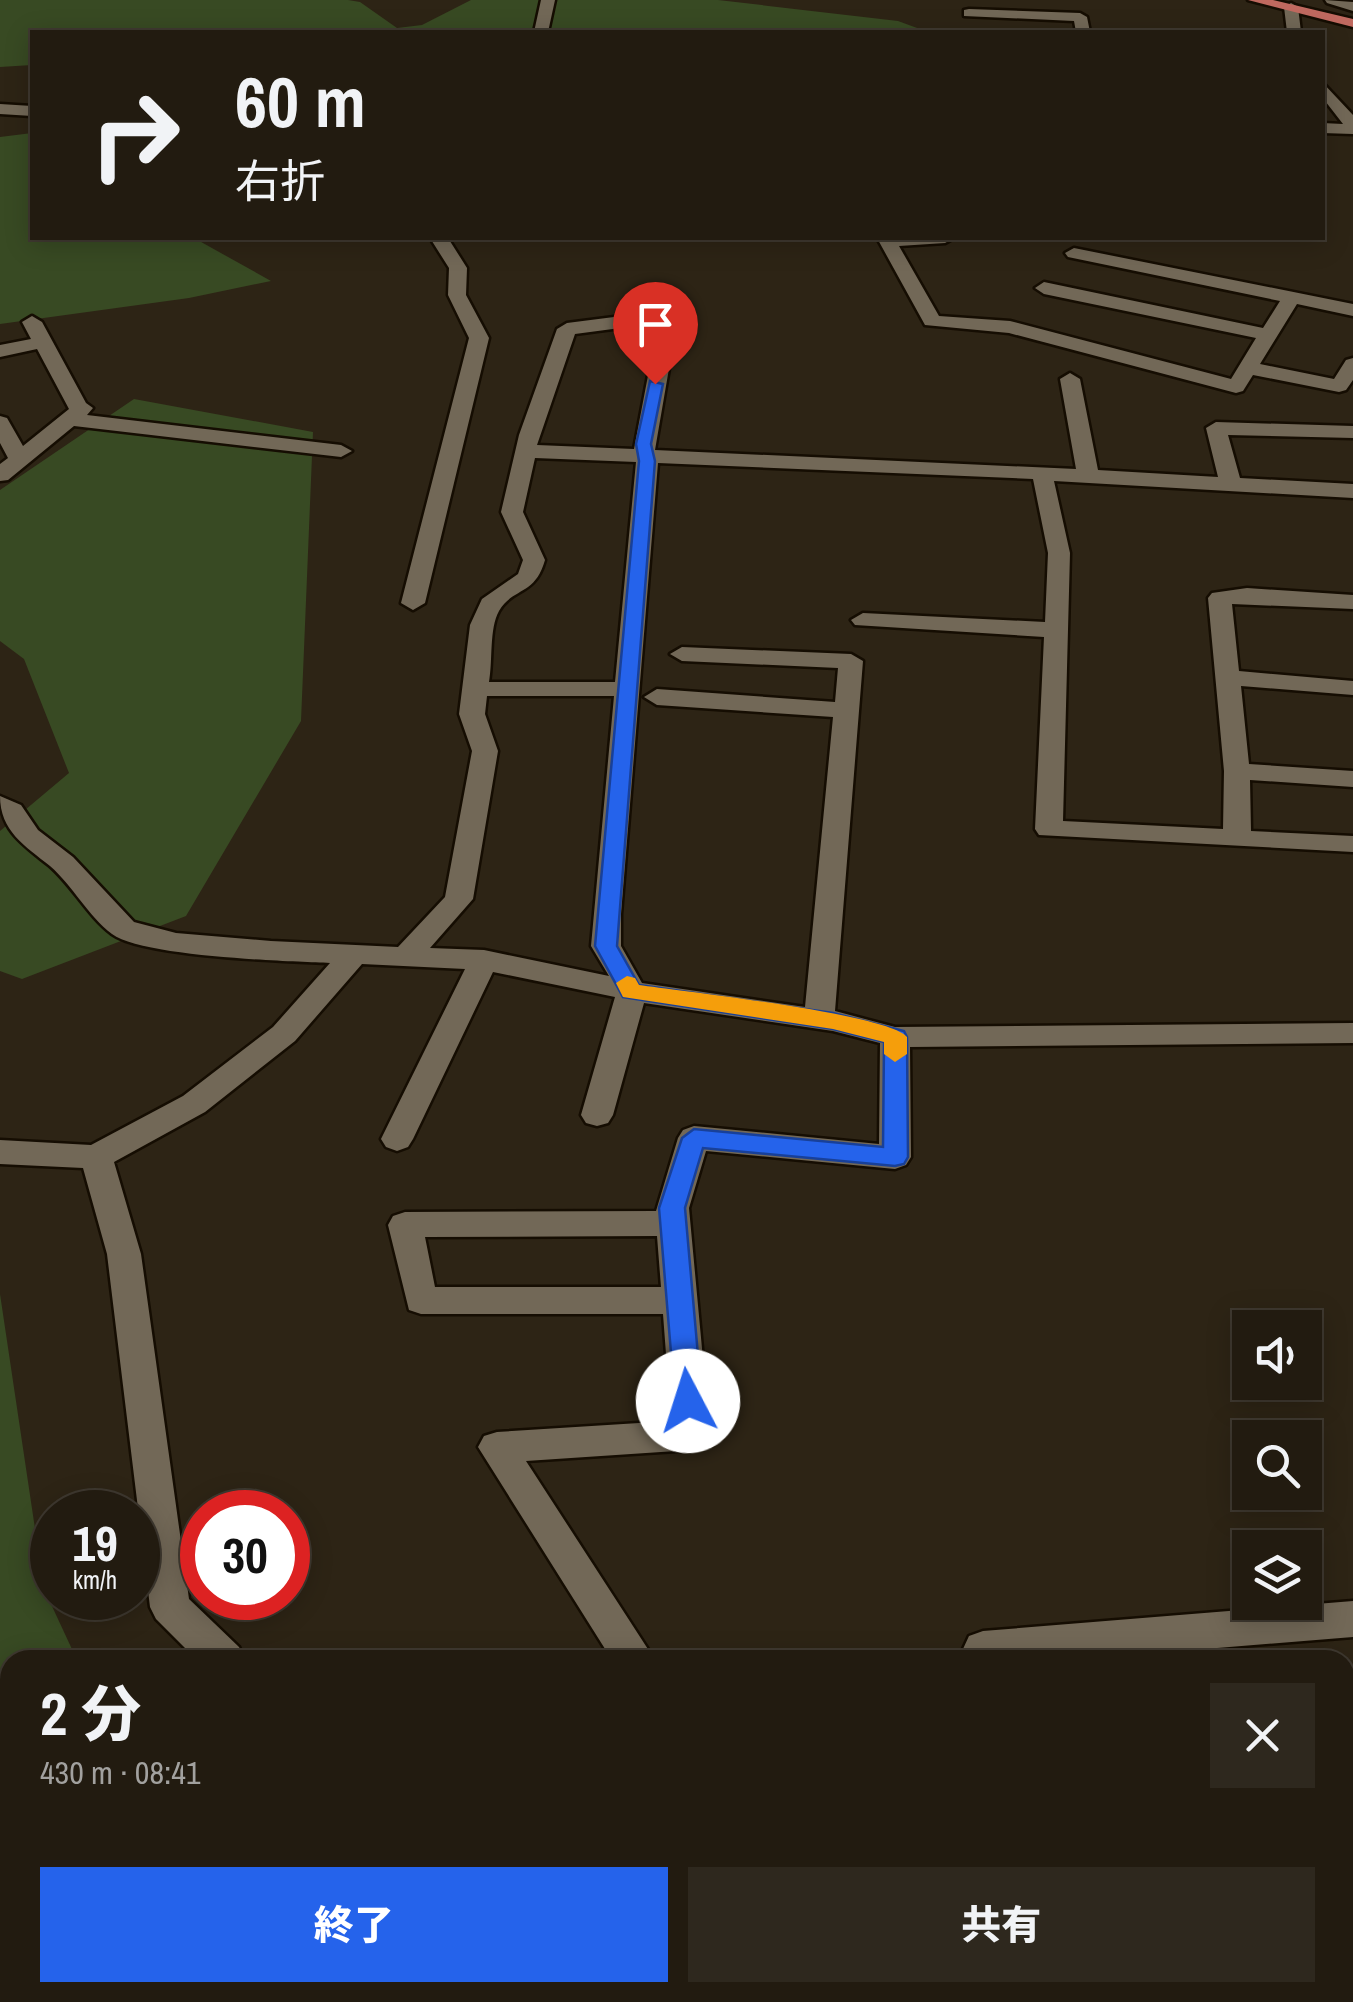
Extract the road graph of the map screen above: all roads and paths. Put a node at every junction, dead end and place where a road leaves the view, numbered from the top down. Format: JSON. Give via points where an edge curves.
{"nodes":[{"id":1,"x":548,"y":0,"type":"edge"},
{"id":2,"x":1255,"y":0,"type":"edge"},
{"id":3,"x":1332,"y":0,"type":"edge"},
{"id":4,"x":968,"y":7,"type":"edge"},
{"id":5,"x":1290,"y":7,"type":"junction"},
{"id":6,"x":1353,"y":7,"type":"edge"},
{"id":7,"x":1353,"y":23,"type":"edge"},
{"id":8,"x":540,"y":30,"type":"edge"},
{"id":9,"x":990,"y":30,"type":"edge"},
{"id":10,"x":1082,"y":30,"type":"edge"},
{"id":11,"x":1294,"y":30,"type":"edge"},
{"id":12,"x":1325,"y":90,"type":"edge"},
{"id":13,"x":0,"y":109,"type":"edge"},
{"id":14,"x":30,"y":111,"type":"edge"},
{"id":15,"x":1325,"y":128,"type":"edge"},
{"id":16,"x":1353,"y":128,"type":"edge"},
{"id":17,"x":441,"y":240,"type":"edge"},
{"id":18,"x":888,"y":240,"type":"edge"},
{"id":19,"x":1086,"y":240,"type":"edge"},
{"id":20,"x":1074,"y":253,"type":"junction"},
{"id":21,"x":1291,"y":298,"type":"junction"},
{"id":22,"x":1026,"y":308,"type":"junction"},
{"id":23,"x":1353,"y":310,"type":"edge"},
{"id":24,"x":32,"y":322,"type":"dead end"},
{"id":25,"x":1268,"y":334,"type":"junction"},
{"id":26,"x":43,"y":342,"type":"junction"},
{"id":27,"x":0,"y":351,"type":"edge"},
{"id":28,"x":1353,"y":364,"type":"edge"},
{"id":29,"x":1248,"y":368,"type":"junction"},
{"id":30,"x":1070,"y":378,"type":"dead end"},
{"id":31,"x":80,"y":410,"type":"junction"},
{"id":32,"x":0,"y":422,"type":"edge"},
{"id":33,"x":1353,"y":432,"type":"edge"},
{"id":34,"x":341,"y":451,"type":"dead end"},
{"id":35,"x":526,"y":451,"type":"junction"},
{"id":36,"x":646,"y":456,"type":"junction"},
{"id":37,"x":19,"y":460,"type":"junction"},
{"id":38,"x":1042,"y":473,"type":"junction"},
{"id":39,"x":0,"y":475,"type":"edge"},
{"id":40,"x":1088,"y":475,"type":"junction"},
{"id":41,"x":1230,"y":485,"type":"junction"},
{"id":42,"x":1353,"y":491,"type":"edge"},
{"id":43,"x":1353,"y":602,"type":"edge"},
{"id":44,"x":413,"y":603,"type":"dead end"},
{"id":45,"x":863,"y":620,"type":"dead end"},
{"id":46,"x":1055,"y":630,"type":"junction"},
{"id":47,"x":682,"y":654,"type":"dead end"},
{"id":48,"x":1226,"y":678,"type":"junction"},
{"id":49,"x":1353,"y":688,"type":"edge"},
{"id":50,"x":478,"y":689,"type":"junction"},
{"id":51,"x":629,"y":689,"type":"junction"},
{"id":52,"x":656,"y":698,"type":"dead end"},
{"id":53,"x":848,"y":710,"type":"junction"},
{"id":54,"x":1238,"y":771,"type":"junction"},
{"id":55,"x":1353,"y":779,"type":"edge"},
{"id":56,"x":0,"y":804,"type":"edge"},
{"id":57,"x":1237,"y":836,"type":"junction"},
{"id":58,"x":1353,"y":844,"type":"edge"},
{"id":59,"x":354,"y":954,"type":"junction"},
{"id":60,"x":407,"y":955,"type":"junction"},
{"id":61,"x":484,"y":960,"type":"junction"},
{"id":62,"x":632,"y":992,"type":"junction"},
{"id":63,"x":820,"y":1019,"type":"junction"},
{"id":64,"x":1353,"y":1033,"type":"edge"},
{"id":65,"x":896,"y":1037,"type":"junction"},
{"id":66,"x":597,"y":1115,"type":"dead end"},
{"id":67,"x":397,"y":1139,"type":"dead end"},
{"id":68,"x":0,"y":1152,"type":"edge"},
{"id":69,"x":96,"y":1157,"type":"junction"},
{"id":70,"x":673,"y":1223,"type":"junction"},
{"id":71,"x":680,"y":1300,"type":"junction"},
{"id":72,"x":1353,"y":1619,"type":"edge"},
{"id":73,"x":215,"y":1650,"type":"edge"},
{"id":74,"x":628,"y":1650,"type":"edge"},
{"id":75,"x":1035,"y":1650,"type":"edge"}],
"edges":[{"from":1,"to":8,"type":"street"},
{"from":2,"to":5,"type":"main road"},
{"from":3,"to":6,"type":"street"},
{"from":4,"to":9,"type":"street","via":[[970,24]]},
{"from":4,"to":10,"type":"street","via":[[1080,17]]},
{"from":5,"to":7,"type":"main road"},
{"from":5,"to":11,"type":"street"},
{"from":12,"to":16,"type":"street"},
{"from":13,"to":14,"type":"street"},
{"from":15,"to":16,"type":"street"},
{"from":17,"to":44,"type":"street","via":[[458,268],[458,294],[479,338]]},
{"from":18,"to":22,"type":"street","via":[[932,320]]},
{"from":19,"to":20,"type":"street"},
{"from":20,"to":21,"type":"street"},
{"from":20,"to":22,"type":"street"},
{"from":21,"to":23,"type":"street"},
{"from":21,"to":25,"type":"street"},
{"from":22,"to":25,"type":"street"},
{"from":22,"to":29,"type":"street","via":[[1236,387]]},
{"from":24,"to":26,"type":"street"},
{"from":25,"to":29,"type":"street"},
{"from":26,"to":27,"type":"street"},
{"from":26,"to":31,"type":"street"},
{"from":28,"to":29,"type":"street","via":[[1340,386]]},
{"from":30,"to":40,"type":"street"},
{"from":31,"to":34,"type":"street"},
{"from":31,"to":37,"type":"street"},
{"from":32,"to":37,"type":"street"},
{"from":33,"to":41,"type":"street","via":[[1216,428]]},
{"from":35,"to":36,"type":"street"},
{"from":35,"to":36,"type":"street","via":[[567,329],[669,316]]},
{"from":35,"to":50,"type":"street","via":[[512,512],[534,560],[529,577],[490,604]]},
{"from":36,"to":38,"type":"street"},
{"from":36,"to":51,"type":"street"},
{"from":37,"to":39,"type":"street"},
{"from":38,"to":40,"type":"street"},
{"from":38,"to":46,"type":"street","via":[[1059,553]]},
{"from":40,"to":41,"type":"street"},
{"from":41,"to":42,"type":"street"},
{"from":43,"to":48,"type":"street","via":[[1220,598]]},
{"from":45,"to":46,"type":"street"},
{"from":46,"to":57,"type":"street","via":[[1049,829]]},
{"from":47,"to":53,"type":"street","via":[[851,661]]},
{"from":48,"to":49,"type":"street"},
{"from":48,"to":54,"type":"street"},
{"from":50,"to":51,"type":"street"},
{"from":50,"to":60,"type":"street","via":[[472,714],[485,752],[459,898]]},
{"from":51,"to":62,"type":"street","via":[[606,946]]},
{"from":52,"to":53,"type":"street"},
{"from":53,"to":63,"type":"street"},
{"from":54,"to":55,"type":"street"},
{"from":54,"to":57,"type":"street"},
{"from":56,"to":59,"type":"street","via":[[124,929],[176,942]]},
{"from":57,"to":58,"type":"street"},
{"from":59,"to":60,"type":"street"},
{"from":59,"to":69,"type":"street","via":[[284,1034],[194,1104]]},
{"from":60,"to":61,"type":"street"},
{"from":61,"to":62,"type":"street"},
{"from":61,"to":67,"type":"street"},
{"from":62,"to":63,"type":"street"},
{"from":62,"to":66,"type":"street"},
{"from":63,"to":65,"type":"street"},
{"from":64,"to":65,"type":"street"},
{"from":65,"to":70,"type":"street","via":[[895,1157],[694,1138]]},
{"from":68,"to":69,"type":"street"},
{"from":69,"to":73,"type":"street","via":[[124,1254],[170,1606]]},
{"from":70,"to":71,"type":"street"},
{"from":70,"to":71,"type":"street","via":[[405,1225],[421,1300]]},
{"from":71,"to":74,"type":"street","via":[[692,1434],[497,1448]]},
{"from":72,"to":75,"type":"street"}]}
